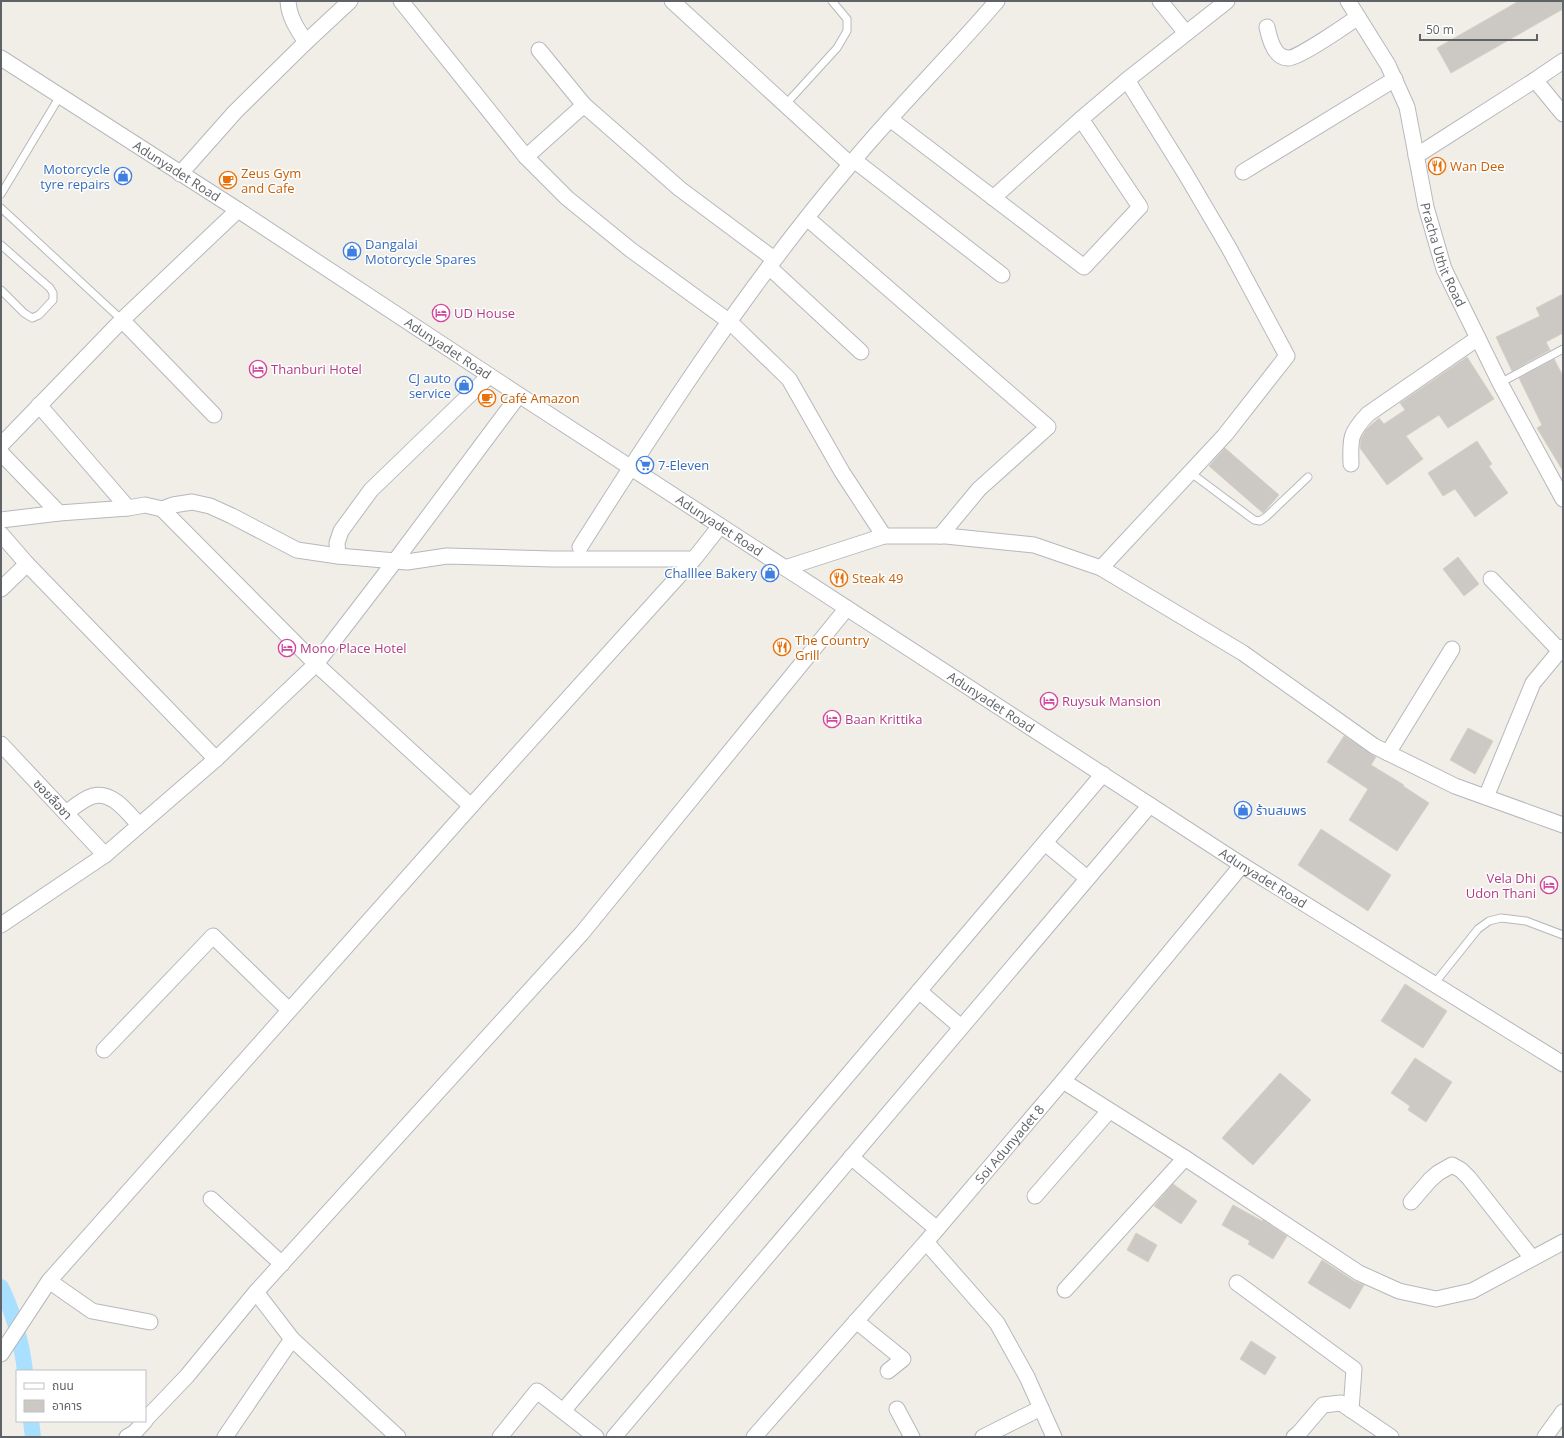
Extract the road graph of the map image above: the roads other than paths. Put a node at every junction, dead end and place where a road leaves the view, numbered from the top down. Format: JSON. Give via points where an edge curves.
{"nodes":[{"id":1,"x":288,"y":1,"type":"edge"},
{"id":2,"x":350,"y":1,"type":"edge"},
{"id":3,"x":401,"y":1,"type":"edge"},
{"id":4,"x":672,"y":1,"type":"edge"},
{"id":5,"x":832,"y":1,"type":"edge"},
{"id":6,"x":1160,"y":1,"type":"edge"},
{"id":7,"x":1227,"y":1,"type":"edge"},
{"id":8,"x":1348,"y":1,"type":"edge"},
{"id":9,"x":994,"y":2,"type":"edge"},
{"id":10,"x":1358,"y":17,"type":"junction"},
{"id":11,"x":1266,"y":27,"type":"dead end"},
{"id":12,"x":1186,"y":33,"type":"junction"},
{"id":13,"x":306,"y":42,"type":"junction"},
{"id":14,"x":539,"y":50,"type":"dead end"},
{"id":15,"x":1,"y":58,"type":"edge"},
{"id":16,"x":1563,"y":60,"type":"edge"},
{"id":17,"x":1395,"y":79,"type":"junction"},
{"id":18,"x":1126,"y":80,"type":"junction"},
{"id":19,"x":1535,"y":80,"type":"junction"},
{"id":20,"x":60,"y":96,"type":"junction"},
{"id":21,"x":785,"y":105,"type":"junction"},
{"id":22,"x":584,"y":106,"type":"junction"},
{"id":23,"x":1563,"y":114,"type":"edge"},
{"id":24,"x":890,"y":119,"type":"junction"},
{"id":25,"x":1081,"y":119,"type":"junction"},
{"id":26,"x":1416,"y":156,"type":"junction"},
{"id":27,"x":526,"y":157,"type":"junction"},
{"id":28,"x":852,"y":162,"type":"junction"},
{"id":29,"x":1243,"y":172,"type":"dead end"},
{"id":30,"x":180,"y":174,"type":"junction"},
{"id":31,"x":1,"y":194,"type":"edge"},
{"id":32,"x":993,"y":198,"type":"junction"},
{"id":33,"x":1,"y":208,"type":"edge"},
{"id":34,"x":238,"y":210,"type":"junction"},
{"id":35,"x":807,"y":218,"type":"junction"},
{"id":36,"x":1,"y":245,"type":"edge"},
{"id":37,"x":772,"y":263,"type":"junction"},
{"id":38,"x":1002,"y":275,"type":"dead end"},
{"id":39,"x":1,"y":290,"type":"edge"},
{"id":40,"x":122,"y":320,"type":"junction"},
{"id":41,"x":730,"y":322,"type":"junction"},
{"id":42,"x":1478,"y":338,"type":"junction"},
{"id":43,"x":1563,"y":349,"type":"edge"},
{"id":44,"x":861,"y":352,"type":"dead end"},
{"id":45,"x":490,"y":376,"type":"junction"},
{"id":46,"x":1500,"y":383,"type":"junction"},
{"id":47,"x":519,"y":395,"type":"junction"},
{"id":48,"x":39,"y":405,"type":"junction"},
{"id":49,"x":214,"y":415,"type":"dead end"},
{"id":50,"x":1,"y":445,"type":"edge"},
{"id":51,"x":1,"y":454,"type":"edge"},
{"id":52,"x":1351,"y":464,"type":"dead end"},
{"id":53,"x":630,"y":467,"type":"junction"},
{"id":54,"x":1191,"y":473,"type":"junction"},
{"id":55,"x":1308,"y":477,"type":"dead end"},
{"id":56,"x":1563,"y":499,"type":"edge"},
{"id":57,"x":128,"y":508,"type":"junction"},
{"id":58,"x":162,"y":509,"type":"junction"},
{"id":59,"x":59,"y":513,"type":"junction"},
{"id":60,"x":1,"y":520,"type":"edge"},
{"id":61,"x":720,"y":526,"type":"junction"},
{"id":62,"x":1,"y":534,"type":"edge"},
{"id":63,"x":884,"y":536,"type":"junction"},
{"id":64,"x":940,"y":536,"type":"junction"},
{"id":65,"x":580,"y":547,"type":"dead end"},
{"id":66,"x":338,"y":556,"type":"junction"},
{"id":67,"x":694,"y":559,"type":"junction"},
{"id":68,"x":395,"y":561,"type":"junction"},
{"id":69,"x":27,"y":564,"type":"junction"},
{"id":70,"x":785,"y":568,"type":"junction"},
{"id":71,"x":1101,"y":568,"type":"junction"},
{"id":72,"x":1492,"y":579,"type":"dead end"},
{"id":73,"x":1,"y":589,"type":"edge"},
{"id":74,"x":847,"y":608,"type":"junction"},
{"id":75,"x":1452,"y":649,"type":"dead end"},
{"id":76,"x":1561,"y":649,"type":"edge"},
{"id":77,"x":316,"y":664,"type":"junction"},
{"id":78,"x":1,"y":744,"type":"edge"},
{"id":79,"x":1388,"y":753,"type":"junction"},
{"id":80,"x":216,"y":759,"type":"junction"},
{"id":81,"x":1103,"y":774,"type":"junction"},
{"id":82,"x":1486,"y":797,"type":"junction"},
{"id":83,"x":1150,"y":805,"type":"junction"},
{"id":84,"x":471,"y":806,"type":"junction"},
{"id":85,"x":66,"y":813,"type":"junction"},
{"id":86,"x":139,"y":825,"type":"junction"},
{"id":87,"x":1563,"y":825,"type":"edge"},
{"id":88,"x":1045,"y":843,"type":"junction"},
{"id":89,"x":105,"y":855,"type":"junction"},
{"id":90,"x":1242,"y":865,"type":"junction"},
{"id":91,"x":1087,"y":878,"type":"junction"},
{"id":92,"x":1,"y":925,"type":"edge"},
{"id":93,"x":1563,"y":935,"type":"edge"},
{"id":94,"x":1434,"y":984,"type":"junction"},
{"id":95,"x":919,"y":991,"type":"junction"},
{"id":96,"x":290,"y":1010,"type":"junction"},
{"id":97,"x":961,"y":1027,"type":"junction"},
{"id":98,"x":104,"y":1050,"type":"dead end"},
{"id":99,"x":1563,"y":1064,"type":"edge"},
{"id":100,"x":1063,"y":1081,"type":"junction"},
{"id":101,"x":1109,"y":1111,"type":"junction"},
{"id":102,"x":851,"y":1157,"type":"junction"},
{"id":103,"x":1185,"y":1158,"type":"junction"},
{"id":104,"x":1035,"y":1196,"type":"dead end"},
{"id":105,"x":211,"y":1199,"type":"dead end"},
{"id":106,"x":1411,"y":1202,"type":"dead end"},
{"id":107,"x":937,"y":1229,"type":"junction"},
{"id":108,"x":926,"y":1242,"type":"junction"},
{"id":109,"x":1563,"y":1242,"type":"edge"},
{"id":110,"x":1532,"y":1258,"type":"junction"},
{"id":111,"x":282,"y":1264,"type":"junction"},
{"id":112,"x":49,"y":1281,"type":"junction"},
{"id":113,"x":1237,"y":1283,"type":"dead end"},
{"id":114,"x":1065,"y":1290,"type":"dead end"},
{"id":115,"x":256,"y":1292,"type":"junction"},
{"id":116,"x":856,"y":1321,"type":"junction"},
{"id":117,"x":150,"y":1322,"type":"dead end"},
{"id":118,"x":292,"y":1339,"type":"junction"},
{"id":119,"x":3,"y":1351,"type":"edge"},
{"id":120,"x":888,"y":1371,"type":"dead end"},
{"id":121,"x":1041,"y":1408,"type":"junction"},
{"id":122,"x":897,"y":1409,"type":"dead end"},
{"id":123,"x":563,"y":1410,"type":"junction"},
{"id":124,"x":1352,"y":1410,"type":"junction"},
{"id":125,"x":1563,"y":1412,"type":"edge"},
{"id":126,"x":146,"y":1420,"type":"edge"},
{"id":127,"x":144,"y":1422,"type":"edge"},
{"id":128,"x":127,"y":1437,"type":"edge"},
{"id":129,"x":225,"y":1437,"type":"edge"},
{"id":130,"x":398,"y":1437,"type":"edge"},
{"id":131,"x":500,"y":1437,"type":"edge"},
{"id":132,"x":596,"y":1437,"type":"edge"},
{"id":133,"x":614,"y":1437,"type":"edge"},
{"id":134,"x":754,"y":1437,"type":"edge"},
{"id":135,"x":912,"y":1437,"type":"edge"},
{"id":136,"x":983,"y":1437,"type":"edge"},
{"id":137,"x":1054,"y":1437,"type":"edge"},
{"id":138,"x":1294,"y":1437,"type":"edge"},
{"id":139,"x":1391,"y":1437,"type":"edge"},
{"id":140,"x":1545,"y":1437,"type":"edge"}],
"edges":[{"from":1,"to":13,"type":"street","via":[[293,22]]},
{"from":2,"to":13,"type":"street"},
{"from":3,"to":27,"type":"street"},
{"from":4,"to":21,"type":"street"},
{"from":5,"to":21,"type":"lane","via":[[847,18],[847,31],[836,48]]},
{"from":6,"to":12,"type":"street"},
{"from":7,"to":12,"type":"street"},
{"from":8,"to":10,"type":"street","name":"Pracha Uthit Road"},
{"from":9,"to":24,"type":"street"},
{"from":10,"to":11,"type":"street","via":[[1310,48],[1288,58],[1275,50]]},
{"from":10,"to":17,"type":"street","name":"Pracha Uthit Road"},
{"from":12,"to":18,"type":"street"},
{"from":13,"to":30,"type":"street","via":[[235,112]]},
{"from":14,"to":22,"type":"street"},
{"from":15,"to":20,"type":"street","name":"Adunyadet Road"},
{"from":16,"to":19,"type":"street"},
{"from":17,"to":26,"type":"street","name":"Pracha Uthit Road","via":[[1407,107]]},
{"from":17,"to":29,"type":"street"},
{"from":18,"to":25,"type":"street"},
{"from":18,"to":54,"type":"street","via":[[1229,248],[1287,356],[1225,435]]},
{"from":19,"to":23,"type":"street"},
{"from":19,"to":26,"type":"street"},
{"from":20,"to":30,"type":"street","name":"Adunyadet Road"},
{"from":20,"to":31,"type":"lane"},
{"from":21,"to":28,"type":"street"},
{"from":22,"to":27,"type":"street"},
{"from":22,"to":37,"type":"street"},
{"from":24,"to":28,"type":"street"},
{"from":24,"to":32,"type":"street"},
{"from":25,"to":32,"type":"street"},
{"from":25,"to":32,"type":"street","via":[[1140,207],[1084,267]]},
{"from":26,"to":42,"type":"street","name":"Pracha Uthit Road","via":[[1426,207],[1444,269]]},
{"from":27,"to":41,"type":"street","via":[[567,198],[631,250]]},
{"from":28,"to":35,"type":"street"},
{"from":28,"to":38,"type":"street"},
{"from":30,"to":34,"type":"street","name":"Adunyadet Road"},
{"from":33,"to":40,"type":"lane"},
{"from":34,"to":40,"type":"street"},
{"from":34,"to":45,"type":"street","name":"Adunyadet Road"},
{"from":35,"to":37,"type":"street"},
{"from":35,"to":64,"type":"street","via":[[1048,427],[979,490]]},
{"from":36,"to":39,"type":"lane","via":[[50,288],[53,300],[32,318]]},
{"from":37,"to":41,"type":"street"},
{"from":37,"to":44,"type":"street"},
{"from":40,"to":48,"type":"street"},
{"from":40,"to":49,"type":"street"},
{"from":41,"to":53,"type":"street"},
{"from":41,"to":63,"type":"street","via":[[789,379],[842,472]]},
{"from":42,"to":46,"type":"street","name":"Pracha Uthit Road"},
{"from":42,"to":52,"type":"street","via":[[1368,414],[1356,428],[1350,442]]},
{"from":43,"to":46,"type":"lane"},
{"from":45,"to":47,"type":"street","name":"Adunyadet Road"},
{"from":45,"to":66,"type":"street","via":[[371,490],[341,531],[337,543]]},
{"from":46,"to":56,"type":"street","name":"Pracha Uthit Road"},
{"from":47,"to":53,"type":"street","name":"Adunyadet Road"},
{"from":47,"to":68,"type":"street"},
{"from":48,"to":50,"type":"street"},
{"from":48,"to":57,"type":"street"},
{"from":51,"to":59,"type":"street"},
{"from":53,"to":61,"type":"street","name":"Adunyadet Road"},
{"from":53,"to":65,"type":"street"},
{"from":54,"to":55,"type":"lane","via":[[1254,520],[1260,521]]},
{"from":54,"to":71,"type":"street"},
{"from":57,"to":58,"type":"street","via":[[145,505]]},
{"from":57,"to":59,"type":"street"},
{"from":58,"to":66,"type":"street","via":[[192,502],[210,506],[297,550]]},
{"from":58,"to":77,"type":"street"},
{"from":59,"to":60,"type":"street"},
{"from":61,"to":67,"type":"street"},
{"from":61,"to":70,"type":"street","name":"Adunyadet Road"},
{"from":62,"to":69,"type":"street"},
{"from":63,"to":64,"type":"street"},
{"from":63,"to":70,"type":"street"},
{"from":64,"to":71,"type":"street","via":[[1034,545]]},
{"from":66,"to":68,"type":"street"},
{"from":67,"to":68,"type":"street","via":[[447,556],[406,562]]},
{"from":67,"to":84,"type":"street"},
{"from":68,"to":77,"type":"street"},
{"from":69,"to":73,"type":"street"},
{"from":69,"to":80,"type":"street"},
{"from":70,"to":74,"type":"street","name":"Adunyadet Road"},
{"from":71,"to":79,"type":"street","via":[[1243,653],[1374,746]]},
{"from":72,"to":76,"type":"street"},
{"from":74,"to":81,"type":"street","name":"Adunyadet Road"},
{"from":74,"to":111,"type":"street","via":[[582,933]]},
{"from":75,"to":79,"type":"street"},
{"from":76,"to":82,"type":"street","via":[[1533,683]]},
{"from":77,"to":80,"type":"street"},
{"from":77,"to":84,"type":"street"},
{"from":78,"to":85,"type":"street","name":"ซอยลือชา"},
{"from":79,"to":82,"type":"street","via":[[1455,786]]},
{"from":80,"to":86,"type":"street"},
{"from":81,"to":83,"type":"street","name":"Adunyadet Road"},
{"from":81,"to":88,"type":"street"},
{"from":82,"to":87,"type":"street"},
{"from":83,"to":90,"type":"street","name":"Adunyadet Road"},
{"from":83,"to":91,"type":"street"},
{"from":84,"to":96,"type":"street"},
{"from":85,"to":86,"type":"street","via":[[93,796],[101,796],[110,798],[121,806]]},
{"from":85,"to":89,"type":"street","name":"ซอยลือชา"},
{"from":86,"to":89,"type":"street"},
{"from":88,"to":91,"type":"street"},
{"from":88,"to":95,"type":"street"},
{"from":89,"to":92,"type":"street"},
{"from":90,"to":94,"type":"street","name":"Adunyadet Road"},
{"from":90,"to":100,"type":"street","name":"Soi Adunyadet 8"},
{"from":91,"to":97,"type":"street"},
{"from":93,"to":94,"type":"lane","via":[[1526,921],[1501,918],[1489,921],[1478,929]]},
{"from":94,"to":99,"type":"street","name":"Adunyadet Road"},
{"from":95,"to":97,"type":"street"},
{"from":95,"to":123,"type":"street"},
{"from":96,"to":98,"type":"street","via":[[213,936]]},
{"from":96,"to":112,"type":"street"},
{"from":97,"to":102,"type":"street"},
{"from":100,"to":101,"type":"street"},
{"from":100,"to":107,"type":"street","name":"Soi Adunyadet 8"},
{"from":101,"to":103,"type":"street"},
{"from":101,"to":104,"type":"street"},
{"from":102,"to":107,"type":"street"},
{"from":102,"to":133,"type":"street"},
{"from":103,"to":110,"type":"street","via":[[1359,1273],[1399,1291],[1436,1299],[1472,1291]]},
{"from":103,"to":114,"type":"street"},
{"from":105,"to":111,"type":"street"},
{"from":106,"to":110,"type":"street","via":[[1438,1173],[1452,1165],[1457,1167],[1469,1178]]},
{"from":107,"to":108,"type":"street","name":"Soi Adunyadet 8"},
{"from":108,"to":116,"type":"street","name":"Soi Adunyadet 8"},
{"from":108,"to":121,"type":"street","via":[[997,1323]]},
{"from":109,"to":110,"type":"street"},
{"from":111,"to":115,"type":"street"},
{"from":112,"to":117,"type":"street","via":[[92,1311]]},
{"from":112,"to":119,"type":"street"},
{"from":113,"to":124,"type":"street","via":[[1354,1369]]},
{"from":115,"to":118,"type":"street"},
{"from":115,"to":126,"type":"street","via":[[187,1376]]},
{"from":116,"to":120,"type":"street","via":[[902,1359]]},
{"from":116,"to":134,"type":"street","name":"Soi Adunyadet 8"},
{"from":118,"to":129,"type":"street"},
{"from":118,"to":130,"type":"street"},
{"from":121,"to":136,"type":"street"},
{"from":121,"to":137,"type":"street"},
{"from":122,"to":135,"type":"street"},
{"from":123,"to":131,"type":"street","via":[[537,1391]]},
{"from":123,"to":132,"type":"street"},
{"from":124,"to":138,"type":"street","via":[[1341,1403],[1323,1405]]},
{"from":124,"to":139,"type":"street"},
{"from":125,"to":140,"type":"street"},
{"from":127,"to":128,"type":"street"}]}
